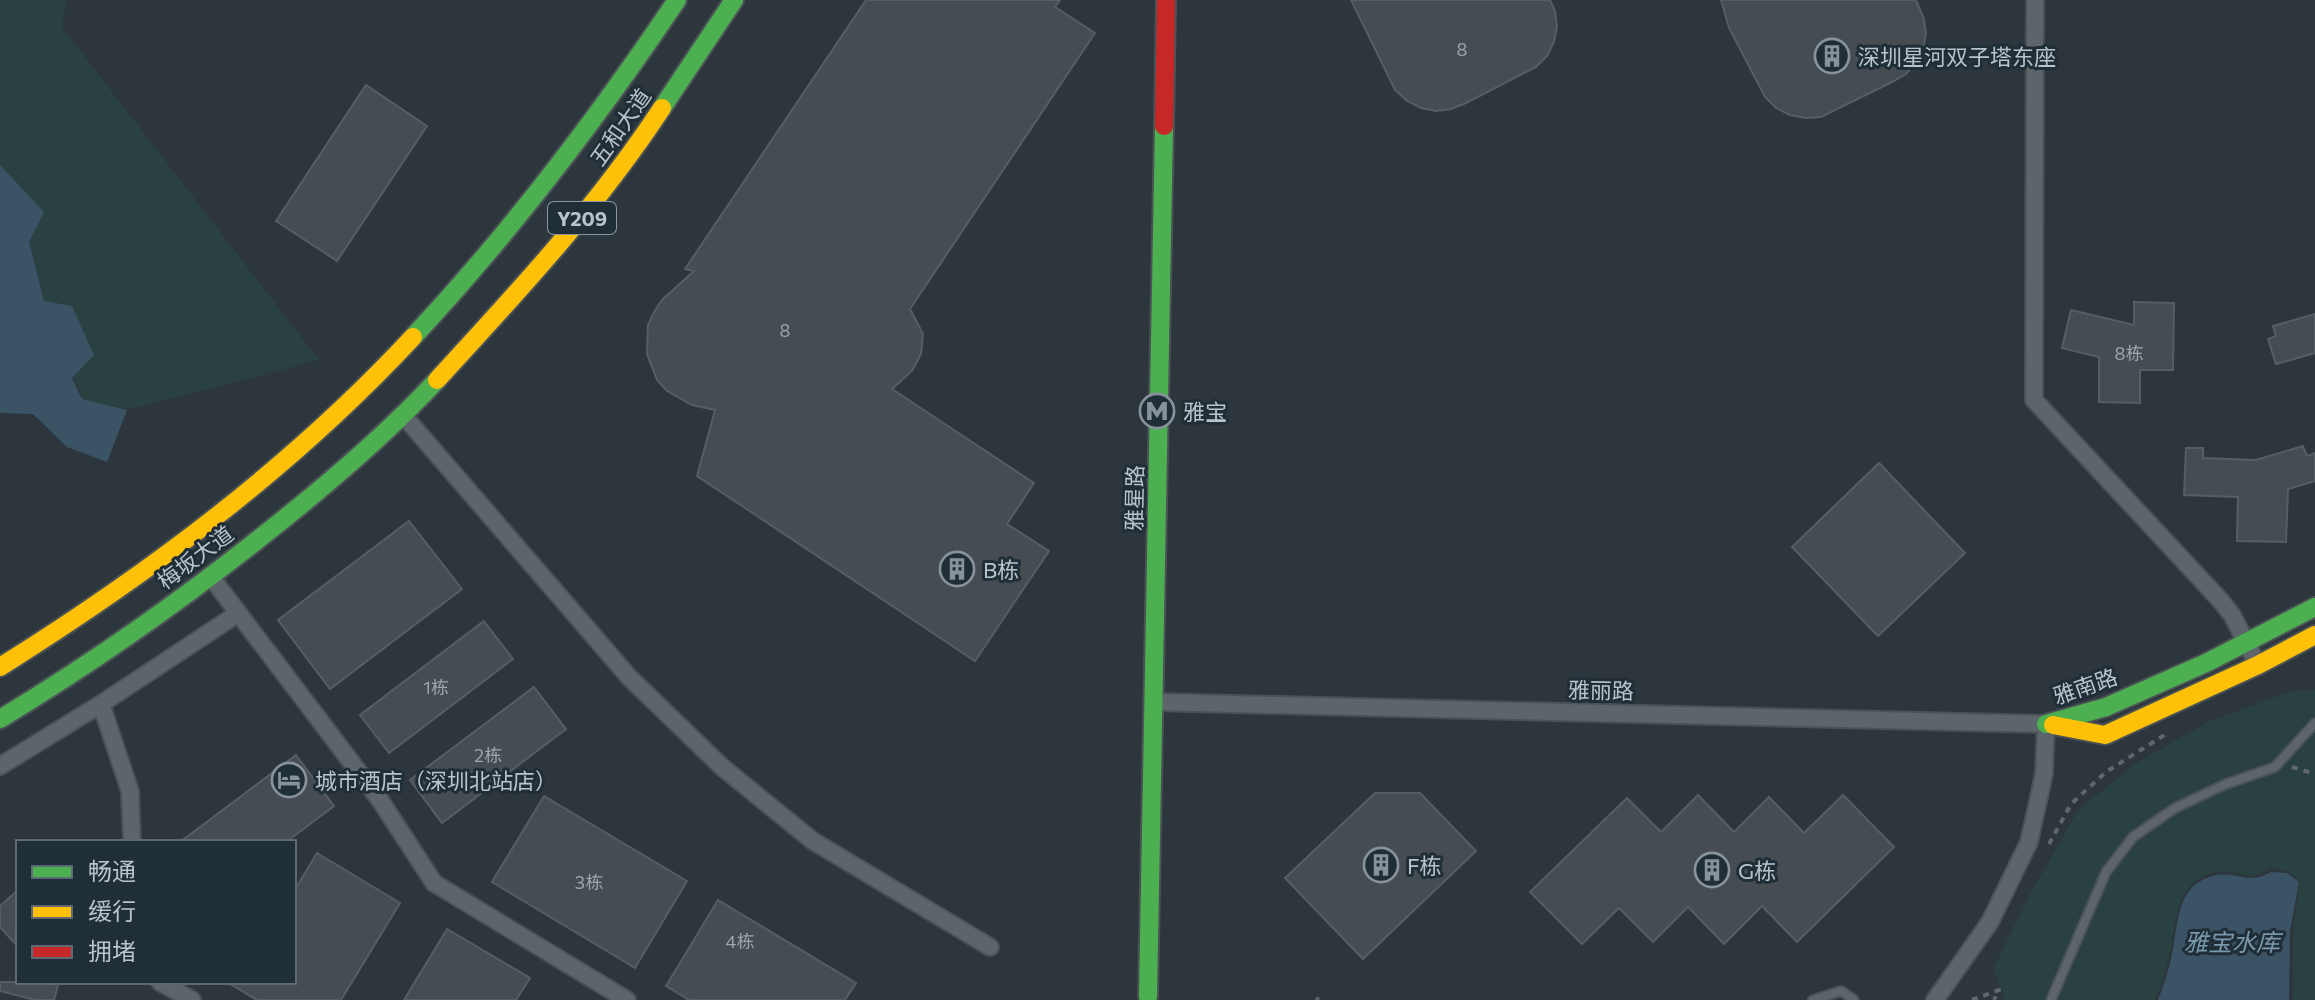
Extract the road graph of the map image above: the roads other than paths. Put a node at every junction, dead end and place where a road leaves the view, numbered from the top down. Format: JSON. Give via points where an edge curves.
{"nodes":[{"id":1,"x":677,"y":0,"type":"edge"},
{"id":2,"x":734,"y":0,"type":"edge"},
{"id":3,"x":1166,"y":0,"type":"edge"},
{"id":4,"x":2035,"y":0,"type":"edge"},
{"id":5,"x":355,"y":396,"type":"joint"},
{"id":6,"x":404,"y":416,"type":"junction"},
{"id":7,"x":211,"y":577,"type":"junction"},
{"id":8,"x":2315,"y":607,"type":"edge"},
{"id":9,"x":237,"y":614,"type":"junction"},
{"id":10,"x":2315,"y":635,"type":"edge"},
{"id":11,"x":2248,"y":642,"type":"junction"},
{"id":12,"x":2258,"y":665,"type":"junction"},
{"id":13,"x":0,"y":667,"type":"edge"},
{"id":14,"x":1154,"y":702,"type":"junction"},
{"id":15,"x":101,"y":704,"type":"junction"},
{"id":16,"x":0,"y":719,"type":"edge"},
{"id":17,"x":2315,"y":723,"type":"edge"},
{"id":18,"x":2046,"y":724,"type":"junction"},
{"id":19,"x":0,"y":766,"type":"edge"},
{"id":20,"x":132,"y":840,"type":"edge"},
{"id":21,"x":990,"y":947,"type":"dead end"},
{"id":22,"x":164,"y":984,"type":"edge"},
{"id":23,"x":1150,"y":998,"type":"edge"},
{"id":24,"x":192,"y":1000,"type":"edge"},
{"id":25,"x":627,"y":1000,"type":"edge"},
{"id":26,"x":1813,"y":1000,"type":"edge"},
{"id":27,"x":1854,"y":1000,"type":"edge"},
{"id":28,"x":1935,"y":1000,"type":"edge"},
{"id":29,"x":2051,"y":1000,"type":"edge"}],
"edges":[{"from":1,"to":5,"type":"main road","name":"五和大道","number":"Y209","via":[[514,223]]},
{"from":2,"to":6,"type":"main road","name":"五和大道","number":"Y209","via":[[618,174],[553,254]]},
{"from":3,"to":14,"type":"main road","name":"雅星路"},
{"from":4,"to":11,"type":"street","via":[[2034,400],[2221,601]]},
{"from":5,"to":13,"type":"main road","name":"梅坂大道","number":"Y209","via":[[262,480],[153,565]]},
{"from":6,"to":7,"type":"main road","name":"梅坂大道","number":"Y209"},
{"from":6,"to":21,"type":"street","via":[[629,677],[722,767],[813,841]]},
{"from":7,"to":9,"type":"street"},
{"from":7,"to":16,"type":"main road","name":"梅坂大道","number":"Y209"},
{"from":8,"to":11,"type":"main road","name":"雅南路"},
{"from":9,"to":15,"type":"street"},
{"from":9,"to":25,"type":"street","via":[[380,800],[434,883]]},
{"from":10,"to":12,"type":"main road","name":"雅南路"},
{"from":11,"to":12,"type":"street"},
{"from":11,"to":18,"type":"main road","name":"雅南路","via":[[2106,707]]},
{"from":12,"to":18,"type":"main road","name":"雅南路","via":[[2105,735]]},
{"from":14,"to":18,"type":"street","name":"雅丽路"},
{"from":14,"to":23,"type":"main road","name":"雅星路"},
{"from":15,"to":19,"type":"street"},
{"from":15,"to":20,"type":"street","via":[[130,791]]},
{"from":17,"to":29,"type":"lane","via":[[2275,767],[2175,808],[2133,837],[2106,872]]},
{"from":18,"to":28,"type":"street","via":[[2044,774],[2029,842],[1990,922]]},
{"from":22,"to":24,"type":"street"},
{"from":26,"to":27,"type":"lane","via":[[1841,991]]}]}
